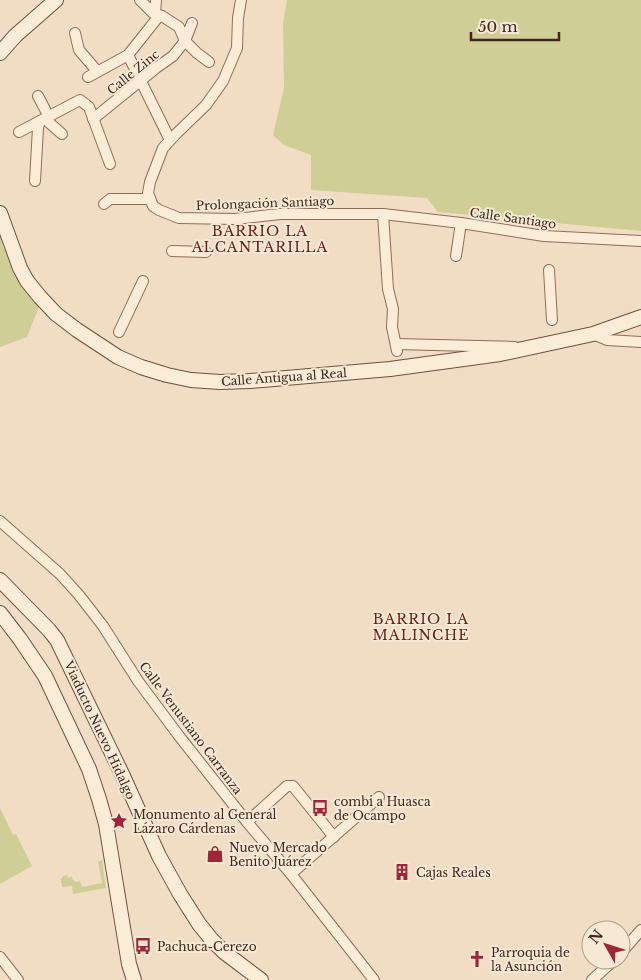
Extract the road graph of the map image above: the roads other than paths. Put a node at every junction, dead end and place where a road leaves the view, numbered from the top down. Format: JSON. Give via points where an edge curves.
{"nodes":[{"id":1,"x":56,"y":0,"type":"edge"},
{"id":2,"x":140,"y":0,"type":"edge"},
{"id":3,"x":156,"y":0,"type":"edge"},
{"id":4,"x":241,"y":0,"type":"edge"},
{"id":5,"x":157,"y":15,"type":"junction"},
{"id":6,"x":192,"y":23,"type":"dead end"},
{"id":7,"x":75,"y":34,"type":"dead end"},
{"id":8,"x":185,"y":41,"type":"junction"},
{"id":9,"x":0,"y":53,"type":"edge"},
{"id":10,"x":128,"y":54,"type":"junction"},
{"id":11,"x":209,"y":62,"type":"dead end"},
{"id":12,"x":141,"y":81,"type":"junction"},
{"id":13,"x":38,"y":96,"type":"dead end"},
{"id":14,"x":45,"y":119,"type":"junction"},
{"id":15,"x":94,"y":119,"type":"junction"},
{"id":16,"x":19,"y":132,"type":"dead end"},
{"id":17,"x":62,"y":134,"type":"dead end"},
{"id":18,"x":170,"y":140,"type":"junction"},
{"id":19,"x":110,"y":164,"type":"dead end"},
{"id":20,"x":35,"y":181,"type":"dead end"},
{"id":21,"x":150,"y":199,"type":"junction"},
{"id":22,"x":104,"y":204,"type":"dead end"},
{"id":23,"x":0,"y":213,"type":"edge"},
{"id":24,"x":383,"y":214,"type":"junction"},
{"id":25,"x":460,"y":223,"type":"junction"},
{"id":26,"x":641,"y":241,"type":"edge"},
{"id":27,"x":172,"y":251,"type":"dead end"},
{"id":28,"x":206,"y":252,"type":"dead end"},
{"id":29,"x":456,"y":256,"type":"dead end"},
{"id":30,"x":549,"y":270,"type":"dead end"},
{"id":31,"x":143,"y":281,"type":"dead end"},
{"id":32,"x":641,"y":317,"type":"edge"},
{"id":33,"x":552,"y":320,"type":"dead end"},
{"id":34,"x":119,"y":332,"type":"dead end"},
{"id":35,"x":593,"y":334,"type":"junction"},
{"id":36,"x":641,"y":342,"type":"edge"},
{"id":37,"x":531,"y":347,"type":"junction"},
{"id":38,"x":0,"y":521,"type":"edge"},
{"id":39,"x":0,"y":580,"type":"edge"},
{"id":40,"x":0,"y":613,"type":"edge"},
{"id":41,"x":379,"y":797,"type":"dead end"},
{"id":42,"x":247,"y":822,"type":"junction"},
{"id":43,"x":334,"y":837,"type":"junction"},
{"id":44,"x":291,"y":874,"type":"junction"},
{"id":45,"x":641,"y":930,"type":"edge"},
{"id":46,"x":631,"y":942,"type":"edge"},
{"id":47,"x":0,"y":957,"type":"edge"},
{"id":48,"x":603,"y":970,"type":"edge"},
{"id":49,"x":18,"y":980,"type":"edge"},
{"id":50,"x":134,"y":980,"type":"edge"},
{"id":51,"x":261,"y":980,"type":"edge"},
{"id":52,"x":374,"y":980,"type":"edge"},
{"id":53,"x":592,"y":980,"type":"edge"}],
"edges":[{"from":1,"to":9,"type":"main road"},
{"from":2,"to":5,"type":"street"},
{"from":3,"to":5,"type":"street"},
{"from":4,"to":18,"type":"street","via":[[237,48],[223,81],[206,105]]},
{"from":5,"to":8,"type":"street","via":[[179,28]]},
{"from":5,"to":10,"type":"street"},
{"from":6,"to":8,"type":"street"},
{"from":7,"to":10,"type":"street","via":[[79,50],[92,74]]},
{"from":8,"to":11,"type":"street"},
{"from":8,"to":12,"type":"street","name":"Calle Zinc","via":[[173,56]]},
{"from":10,"to":12,"type":"street"},
{"from":12,"to":15,"type":"street","name":"Calle Zinc"},
{"from":12,"to":18,"type":"street"},
{"from":13,"to":14,"type":"street"},
{"from":14,"to":15,"type":"street","via":[[80,100],[89,106]]},
{"from":14,"to":16,"type":"street"},
{"from":14,"to":17,"type":"street"},
{"from":14,"to":20,"type":"street","via":[[38,128]]},
{"from":15,"to":19,"type":"street"},
{"from":18,"to":21,"type":"street","via":[[163,148],[150,182]]},
{"from":21,"to":22,"type":"street","via":[[110,199]]},
{"from":21,"to":24,"type":"street","name":"Prolongación Santiago","via":[[152,206],[179,218]]},
{"from":23,"to":37,"type":"main road","name":"Calle Antigua al Real","via":[[27,281],[56,314],[118,357],[167,375],[191,380],[250,381],[390,369]]},
{"from":24,"to":25,"type":"street","name":"Calle Santiago"},
{"from":24,"to":37,"type":"street","via":[[392,327],[397,348]]},
{"from":25,"to":26,"type":"street","name":"Calle Santiago","via":[[544,236]]},
{"from":25,"to":29,"type":"street"},
{"from":27,"to":28,"type":"street"},
{"from":30,"to":33,"type":"street"},
{"from":31,"to":34,"type":"street"},
{"from":32,"to":35,"type":"main road","name":"Calle Antigua al Real"},
{"from":35,"to":36,"type":"street","via":[[607,340]]},
{"from":35,"to":37,"type":"main road","name":"Calle Antigua al Real"},
{"from":38,"to":42,"type":"street","name":"Calle Venustiano Carranza","via":[[79,595],[138,681]]},
{"from":39,"to":51,"type":"main road","name":"Viaducto Nuevo Hidalgo","via":[[57,640],[159,856],[199,924],[224,952]]},
{"from":40,"to":50,"type":"main road","via":[[45,676],[89,770],[106,824]]},
{"from":41,"to":43,"type":"street"},
{"from":42,"to":43,"type":"street","via":[[287,786],[293,786]]},
{"from":42,"to":44,"type":"street","name":"Calle Venustiano Carranza"},
{"from":43,"to":44,"type":"street"},
{"from":44,"to":52,"type":"street","name":"Calle Venustiano Carranza"},
{"from":45,"to":46,"type":"street"},
{"from":47,"to":49,"type":"street"},
{"from":48,"to":53,"type":"street"}]}
